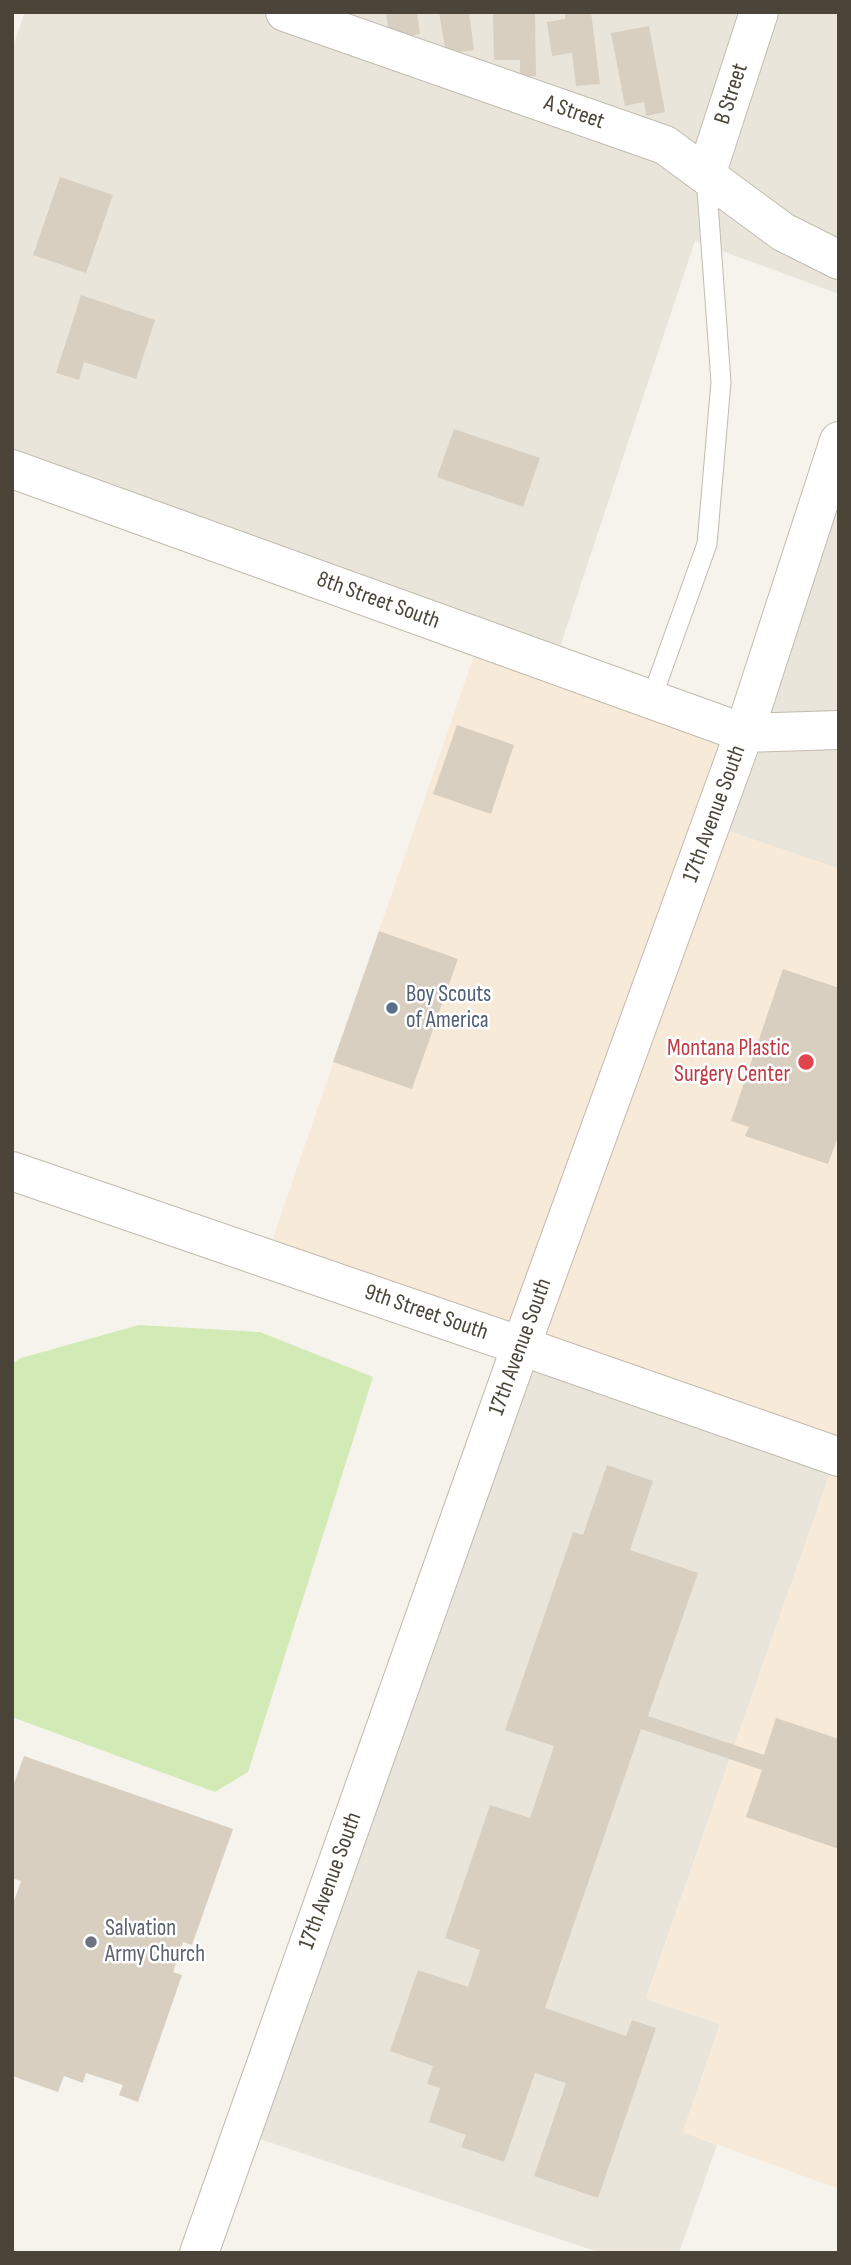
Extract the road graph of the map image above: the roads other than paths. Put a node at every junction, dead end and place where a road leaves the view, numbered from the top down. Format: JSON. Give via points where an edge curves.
{"nodes":[{"id":1,"x":285,"y":12,"type":"edge"},
{"id":2,"x":759,"y":12,"type":"edge"},
{"id":3,"x":706,"y":175,"type":"junction"},
{"id":4,"x":839,"y":260,"type":"edge"},
{"id":5,"x":839,"y":440,"type":"edge"},
{"id":6,"x":12,"y":469,"type":"edge"},
{"id":7,"x":651,"y":699,"type":"junction"},
{"id":8,"x":839,"y":730,"type":"edge"},
{"id":9,"x":744,"y":733,"type":"junction"},
{"id":10,"x":12,"y":1171,"type":"edge"},
{"id":11,"x":521,"y":1346,"type":"junction"},
{"id":12,"x":839,"y":1457,"type":"edge"},
{"id":13,"x":199,"y":2253,"type":"edge"}],
"edges":[{"from":1,"to":3,"type":"street","name":"A Street","via":[[665,145]]},
{"from":2,"to":3,"type":"street","name":"B Street"},
{"from":3,"to":4,"type":"street","name":"A Street","via":[[783,232]]},
{"from":3,"to":7,"type":"lane","via":[[721,382],[707,544]]},
{"from":5,"to":9,"type":"street","name":"17th Avenue South"},
{"from":6,"to":7,"type":"street","name":"8th Street South"},
{"from":7,"to":9,"type":"street","name":"8th Street South"},
{"from":8,"to":9,"type":"street"},
{"from":9,"to":11,"type":"street","name":"17th Avenue South"},
{"from":10,"to":11,"type":"street","name":"9th Street South"},
{"from":11,"to":12,"type":"street","name":"9th Street South"},
{"from":11,"to":13,"type":"street","name":"17th Avenue South"}]}
